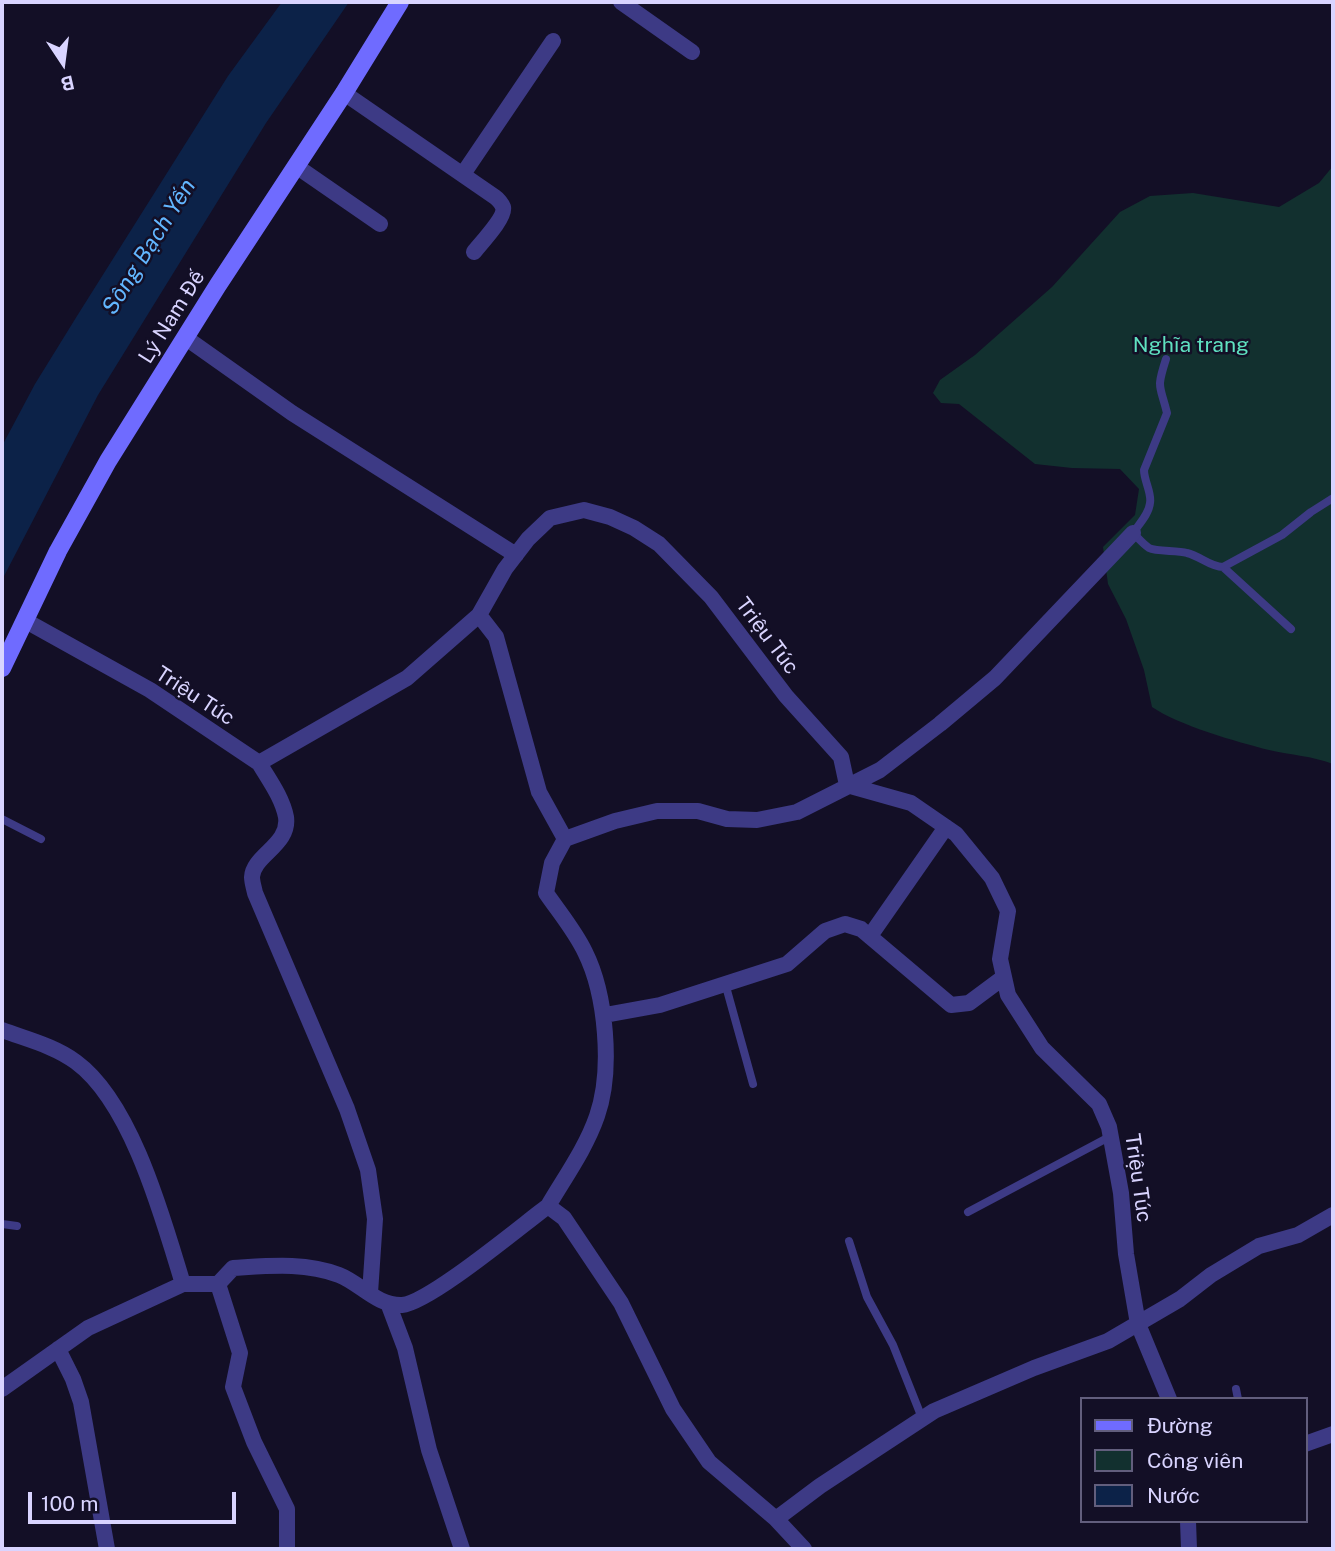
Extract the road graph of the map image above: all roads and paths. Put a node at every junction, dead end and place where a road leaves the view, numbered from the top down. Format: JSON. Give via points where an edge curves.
{"nodes":[{"id":1,"x":400,"y":2,"type":"edge"},
{"id":2,"x":621,"y":2,"type":"edge"},
{"id":3,"x":553,"y":41,"type":"dead end"},
{"id":4,"x":692,"y":52,"type":"dead end"},
{"id":5,"x":344,"y":93,"type":"junction"},
{"id":6,"x":296,"y":166,"type":"junction"},
{"id":7,"x":463,"y":174,"type":"junction"},
{"id":8,"x":380,"y":224,"type":"dead end"},
{"id":9,"x":474,"y":252,"type":"dead end"},
{"id":10,"x":186,"y":338,"type":"junction"},
{"id":11,"x":1166,"y":359,"type":"dead end"},
{"id":12,"x":1333,"y":498,"type":"edge"},
{"id":13,"x":1132,"y":533,"type":"junction"},
{"id":14,"x":516,"y":555,"type":"junction"},
{"id":15,"x":1223,"y":567,"type":"junction"},
{"id":16,"x":479,"y":615,"type":"junction"},
{"id":17,"x":26,"y":621,"type":"junction"},
{"id":18,"x":1291,"y":629,"type":"dead end"},
{"id":19,"x":2,"y":668,"type":"edge"},
{"id":20,"x":259,"y":763,"type":"junction"},
{"id":21,"x":847,"y":785,"type":"junction"},
{"id":22,"x":2,"y":819,"type":"edge"},
{"id":23,"x":946,"y":827,"type":"junction"},
{"id":24,"x":41,"y":839,"type":"dead end"},
{"id":25,"x":565,"y":839,"type":"junction"},
{"id":26,"x":870,"y":936,"type":"junction"},
{"id":27,"x":1004,"y":977,"type":"junction"},
{"id":28,"x":725,"y":983,"type":"junction"},
{"id":29,"x":605,"y":1015,"type":"junction"},
{"id":30,"x":2,"y":1030,"type":"edge"},
{"id":31,"x":753,"y":1084,"type":"dead end"},
{"id":32,"x":1111,"y":1136,"type":"junction"},
{"id":33,"x":548,"y":1206,"type":"junction"},
{"id":34,"x":968,"y":1212,"type":"dead end"},
{"id":35,"x":1333,"y":1215,"type":"edge"},
{"id":36,"x":2,"y":1224,"type":"edge"},
{"id":37,"x":17,"y":1226,"type":"dead end"},
{"id":38,"x":849,"y":1241,"type":"dead end"},
{"id":39,"x":218,"y":1283,"type":"junction"},
{"id":40,"x":183,"y":1284,"type":"junction"},
{"id":41,"x":370,"y":1293,"type":"junction"},
{"id":42,"x":388,"y":1303,"type":"junction"},
{"id":43,"x":1138,"y":1324,"type":"junction"},
{"id":44,"x":58,"y":1349,"type":"junction"},
{"id":45,"x":2,"y":1389,"type":"edge"},
{"id":46,"x":1168,"y":1397,"type":"edge"},
{"id":47,"x":922,"y":1418,"type":"junction"},
{"id":48,"x":1333,"y":1433,"type":"edge"},
{"id":49,"x":1307,"y":1443,"type":"edge"},
{"id":50,"x":776,"y":1519,"type":"junction"},
{"id":51,"x":1188,"y":1523,"type":"edge"},
{"id":52,"x":107,"y":1549,"type":"edge"},
{"id":53,"x":287,"y":1549,"type":"edge"},
{"id":54,"x":463,"y":1549,"type":"edge"},
{"id":55,"x":804,"y":1549,"type":"edge"},
{"id":56,"x":1189,"y":1549,"type":"edge"}],
"edges":[{"from":1,"to":5,"type":"street","name":"Lý Nam Đế"},
{"from":2,"to":4,"type":"street"},
{"from":3,"to":7,"type":"street"},
{"from":5,"to":6,"type":"street","name":"Lý Nam Đế"},
{"from":5,"to":7,"type":"street"},
{"from":6,"to":8,"type":"street"},
{"from":6,"to":10,"type":"street","name":"Lý Nam Đế"},
{"from":7,"to":9,"type":"street","via":[[495,197],[503,211]]},
{"from":10,"to":14,"type":"street","via":[[292,413]]},
{"from":10,"to":17,"type":"street","name":"Lý Nam Đế","via":[[108,461]]},
{"from":11,"to":13,"type":"lane","via":[[1159,390],[1167,413],[1144,470],[1151,502]]},
{"from":12,"to":15,"type":"lane","via":[[1282,535]]},
{"from":13,"to":15,"type":"lane","via":[[1157,551],[1192,554]]},
{"from":13,"to":21,"type":"street","via":[[995,678],[880,770]]},
{"from":14,"to":16,"type":"street","name":"Triệu Túc"},
{"from":14,"to":21,"type":"street","name":"Triệu Túc","via":[[550,517],[584,510],[634,527],[659,544],[711,597],[786,696],[833,746],[841,757]]},
{"from":15,"to":18,"type":"lane"},
{"from":16,"to":20,"type":"street","name":"Triệu Túc","via":[[407,678]]},
{"from":16,"to":25,"type":"street","via":[[496,637],[539,792]]},
{"from":17,"to":19,"type":"street","name":"Lý Nam Đế"},
{"from":17,"to":20,"type":"street","name":"Triệu Túc","via":[[150,690]]},
{"from":20,"to":41,"type":"street","via":[[281,799],[286,820],[278,844],[259,860],[252,875],[255,893],[347,1109],[368,1170],[375,1219]]},
{"from":21,"to":23,"type":"street","name":"Triệu Túc","via":[[911,803]]},
{"from":21,"to":25,"type":"street","via":[[797,812],[757,820],[727,819],[698,811],[657,811]]},
{"from":22,"to":24,"type":"lane"},
{"from":23,"to":26,"type":"street"},
{"from":23,"to":27,"type":"street","name":"Triệu Túc","via":[[992,878],[1008,911],[1000,959]]},
{"from":25,"to":29,"type":"street","via":[[552,863],[546,893],[585,952]]},
{"from":26,"to":27,"type":"street","via":[[951,1005],[969,1003]]},
{"from":26,"to":28,"type":"street","via":[[845,924],[825,931],[787,964]]},
{"from":27,"to":32,"type":"street","name":"Triệu Túc","via":[[1008,995],[1042,1048],[1098,1104]]},
{"from":28,"to":29,"type":"street","via":[[660,1005]]},
{"from":28,"to":31,"type":"lane"},
{"from":29,"to":33,"type":"street","via":[[604,1078],[597,1115]]},
{"from":30,"to":40,"type":"street","via":[[76,1062],[111,1101],[158,1205]]},
{"from":32,"to":34,"type":"lane"},
{"from":32,"to":43,"type":"street","name":"Triệu Túc"},
{"from":33,"to":42,"type":"street","via":[[436,1289],[403,1305]]},
{"from":33,"to":50,"type":"street","via":[[565,1218],[621,1303],[673,1409],[709,1462]]},
{"from":35,"to":43,"type":"street","via":[[1298,1235],[1259,1246]]},
{"from":36,"to":37,"type":"lane"},
{"from":38,"to":47,"type":"lane","via":[[867,1297],[893,1345]]},
{"from":39,"to":40,"type":"street"},
{"from":39,"to":41,"type":"street","via":[[233,1268],[297,1264],[341,1275]]},
{"from":39,"to":53,"type":"street","via":[[240,1353],[233,1387],[287,1509]]},
{"from":40,"to":44,"type":"street","via":[[88,1328]]},
{"from":41,"to":42,"type":"street"},
{"from":42,"to":54,"type":"street","via":[[405,1348],[429,1450]]},
{"from":43,"to":46,"type":"street","name":"Triệu Túc"},
{"from":43,"to":47,"type":"street","via":[[1108,1341]]},
{"from":44,"to":45,"type":"street"},
{"from":44,"to":52,"type":"street","via":[[81,1402]]},
{"from":47,"to":50,"type":"street"},
{"from":48,"to":49,"type":"street"},
{"from":50,"to":55,"type":"street"},
{"from":51,"to":56,"type":"street"}]}
